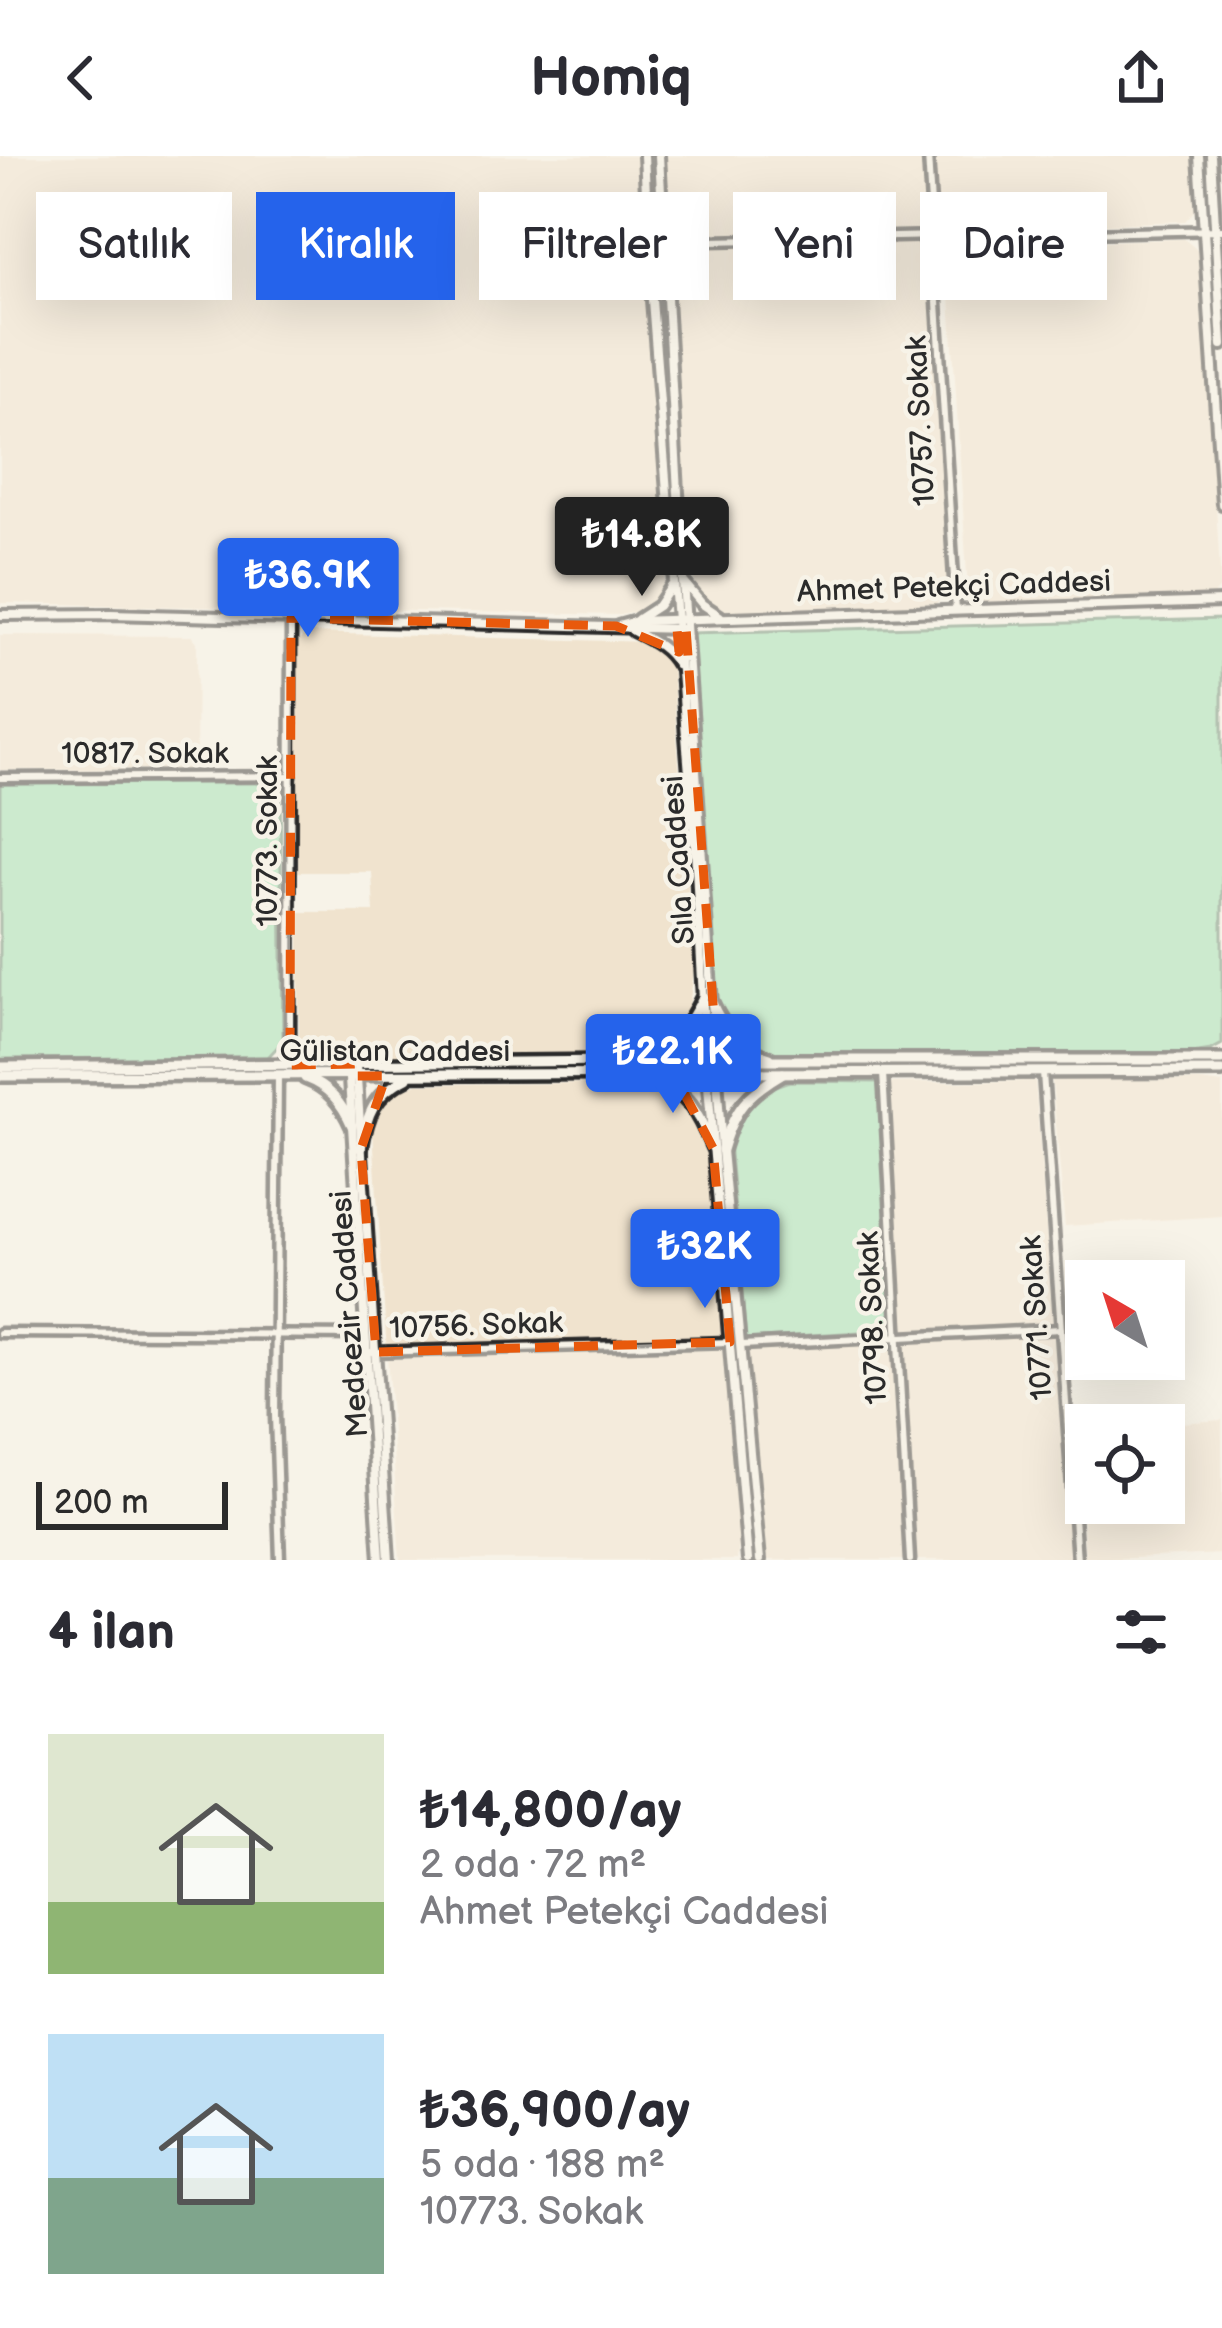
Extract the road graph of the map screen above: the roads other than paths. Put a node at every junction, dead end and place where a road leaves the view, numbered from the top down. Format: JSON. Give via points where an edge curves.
{"nodes":[{"id":1,"x":644,"y":156,"type":"edge"},
{"id":2,"x":658,"y":156,"type":"edge"},
{"id":3,"x":928,"y":156,"type":"edge"},
{"id":4,"x":1199,"y":156,"type":"edge"},
{"id":5,"x":1211,"y":156,"type":"edge"},
{"id":6,"x":661,"y":192,"type":"edge"},
{"id":7,"x":931,"y":192,"type":"edge"},
{"id":8,"x":1218,"y":230,"type":"edge"},
{"id":9,"x":1203,"y":231,"type":"junction"},
{"id":10,"x":1107,"y":233,"type":"edge"},
{"id":11,"x":920,"y":237,"type":"edge"},
{"id":12,"x":709,"y":241,"type":"edge"},
{"id":13,"x":666,"y":300,"type":"edge"},
{"id":14,"x":938,"y":300,"type":"edge"},
{"id":15,"x":1222,"y":345,"type":"edge"},
{"id":16,"x":1222,"y":504,"type":"edge"},
{"id":17,"x":678,"y":582,"type":"junction"},
{"id":18,"x":1222,"y":602,"type":"edge"},
{"id":19,"x":956,"y":611,"type":"junction"},
{"id":20,"x":0,"y":615,"type":"edge"},
{"id":21,"x":292,"y":618,"type":"junction"},
{"id":22,"x":727,"y":618,"type":"junction"},
{"id":23,"x":681,"y":624,"type":"junction"},
{"id":24,"x":623,"y":626,"type":"junction"},
{"id":25,"x":680,"y":672,"type":"junction"},
{"id":26,"x":290,"y":776,"type":"junction"},
{"id":27,"x":0,"y":778,"type":"edge"},
{"id":28,"x":708,"y":1000,"type":"junction"},
{"id":29,"x":1222,"y":1056,"type":"edge"},
{"id":30,"x":712,"y":1060,"type":"junction"},
{"id":31,"x":641,"y":1061,"type":"junction"},
{"id":32,"x":1208,"y":1066,"type":"junction"},
{"id":33,"x":783,"y":1067,"type":"junction"},
{"id":34,"x":292,"y":1070,"type":"junction"},
{"id":35,"x":352,"y":1070,"type":"junction"},
{"id":36,"x":0,"y":1071,"type":"edge"},
{"id":37,"x":883,"y":1073,"type":"junction"},
{"id":38,"x":1042,"y":1073,"type":"junction"},
{"id":39,"x":712,"y":1074,"type":"junction"},
{"id":40,"x":1222,"y":1074,"type":"edge"},
{"id":41,"x":278,"y":1075,"type":"junction"},
{"id":42,"x":641,"y":1075,"type":"junction"},
{"id":43,"x":411,"y":1076,"type":"junction"},
{"id":44,"x":352,"y":1126,"type":"junction"},
{"id":45,"x":361,"y":1149,"type":"junction"},
{"id":46,"x":717,"y":1149,"type":"junction"},
{"id":47,"x":1061,"y":1329,"type":"junction"},
{"id":48,"x":0,"y":1334,"type":"edge"},
{"id":49,"x":370,"y":1334,"type":"junction"},
{"id":50,"x":275,"y":1335,"type":"junction"},
{"id":51,"x":898,"y":1337,"type":"junction"},
{"id":52,"x":730,"y":1342,"type":"junction"},
{"id":53,"x":741,"y":1345,"type":"junction"},
{"id":54,"x":372,"y":1352,"type":"junction"},
{"id":55,"x":280,"y":1560,"type":"edge"},
{"id":56,"x":384,"y":1560,"type":"edge"},
{"id":57,"x":748,"y":1560,"type":"edge"},
{"id":58,"x":760,"y":1560,"type":"edge"},
{"id":59,"x":910,"y":1560,"type":"edge"},
{"id":60,"x":1077,"y":1560,"type":"edge"}],
"edges":[{"from":1,"to":17,"type":"street","name":"Sıla Caddesi"},
{"from":2,"to":6,"type":"street","name":"Sıla Caddesi"},
{"from":3,"to":7,"type":"street","name":"10757. Sokak"},
{"from":4,"to":9,"type":"street"},
{"from":5,"to":8,"type":"street"},
{"from":8,"to":9,"type":"street"},
{"from":8,"to":15,"type":"street"},
{"from":9,"to":10,"type":"street"},
{"from":9,"to":16,"type":"street"},
{"from":11,"to":12,"type":"street"},
{"from":13,"to":17,"type":"street","name":"Sıla Caddesi"},
{"from":14,"to":19,"type":"street","name":"10757. Sokak"},
{"from":17,"to":22,"type":"street"},
{"from":17,"to":23,"type":"street","name":"Sıla Caddesi"},
{"from":17,"to":24,"type":"street","via":[[652,611]]},
{"from":18,"to":19,"type":"street","name":"Ahmet Petekçi Caddesi"},
{"from":19,"to":22,"type":"street","name":"Ahmet Petekçi Caddesi"},
{"from":20,"to":21,"type":"street","name":"Ahmet Petekçi Caddesi"},
{"from":21,"to":24,"type":"street","name":"Ahmet Petekçi Caddesi"},
{"from":21,"to":26,"type":"street","name":"10773. Sokak"},
{"from":22,"to":23,"type":"street","name":"Ahmet Petekçi Caddesi"},
{"from":23,"to":24,"type":"street","name":"Ahmet Petekçi Caddesi"},
{"from":23,"to":25,"type":"street","name":"Sıla Caddesi"},
{"from":23,"to":28,"type":"street","name":"Sıla Caddesi"},
{"from":24,"to":25,"type":"street","via":[[671,654]]},
{"from":25,"to":28,"type":"street","name":"Sıla Caddesi"},
{"from":26,"to":27,"type":"street","name":"10817. Sokak"},
{"from":26,"to":34,"type":"street","name":"10773. Sokak"},
{"from":28,"to":30,"type":"street","name":"Sıla Caddesi"},
{"from":28,"to":31,"type":"main road","via":[[685,1030]]},
{"from":28,"to":33,"type":"main road","via":[[740,1043]]},
{"from":29,"to":32,"type":"main road","name":"Gülistan Caddesi"},
{"from":30,"to":31,"type":"main road","name":"Gülistan Caddesi"},
{"from":30,"to":33,"type":"main road","name":"Gülistan Caddesi"},
{"from":30,"to":39,"type":"street","name":"Sıla Caddesi"},
{"from":31,"to":35,"type":"main road","name":"Gülistan Caddesi"},
{"from":32,"to":33,"type":"main road","name":"Gülistan Caddesi"},
{"from":32,"to":38,"type":"main road","name":"Gülistan Caddesi"},
{"from":32,"to":40,"type":"main road","name":"Gülistan Caddesi"},
{"from":33,"to":37,"type":"main road","name":"Gülistan Caddesi"},
{"from":33,"to":39,"type":"main road","name":"Gülistan Caddesi"},
{"from":33,"to":46,"type":"main road","via":[[747,1096]]},
{"from":34,"to":35,"type":"main road","name":"Gülistan Caddesi"},
{"from":34,"to":36,"type":"main road","name":"Gülistan Caddesi"},
{"from":34,"to":41,"type":"main road","name":"Gülistan Caddesi"},
{"from":34,"to":44,"type":"main road","via":[[329,1090]]},
{"from":35,"to":43,"type":"main road","name":"Gülistan Caddesi"},
{"from":35,"to":44,"type":"street","name":"Medcezir Caddesi"},
{"from":35,"to":45,"type":"street","name":"Medcezir Caddesi"},
{"from":36,"to":41,"type":"main road","name":"Gülistan Caddesi"},
{"from":37,"to":38,"type":"main road","name":"Gülistan Caddesi"},
{"from":37,"to":51,"type":"street","name":"10798. Sokak"},
{"from":38,"to":47,"type":"street","name":"10771. Sokak"},
{"from":39,"to":42,"type":"main road","name":"Gülistan Caddesi"},
{"from":39,"to":46,"type":"street","name":"Sıla Caddesi"},
{"from":41,"to":50,"type":"street"},
{"from":42,"to":43,"type":"main road","name":"Gülistan Caddesi"},
{"from":42,"to":46,"type":"main road","via":[[692,1103]]},
{"from":43,"to":45,"type":"main road","via":[[372,1105]]},
{"from":44,"to":49,"type":"street","name":"Medcezir Caddesi"},
{"from":45,"to":49,"type":"street","name":"Medcezir Caddesi"},
{"from":46,"to":52,"type":"street"},
{"from":46,"to":53,"type":"street"},
{"from":47,"to":51,"type":"street"},
{"from":47,"to":60,"type":"street","name":"10771. Sokak"},
{"from":48,"to":50,"type":"street"},
{"from":49,"to":50,"type":"street"},
{"from":49,"to":54,"type":"street","name":"Medcezir Caddesi"},
{"from":50,"to":55,"type":"street"},
{"from":51,"to":53,"type":"street"},
{"from":51,"to":59,"type":"street","name":"10798. Sokak"},
{"from":52,"to":54,"type":"street","name":"10756. Sokak"},
{"from":52,"to":57,"type":"street"},
{"from":53,"to":58,"type":"street"},
{"from":54,"to":56,"type":"street","name":"Medcezir Caddesi"}]}
